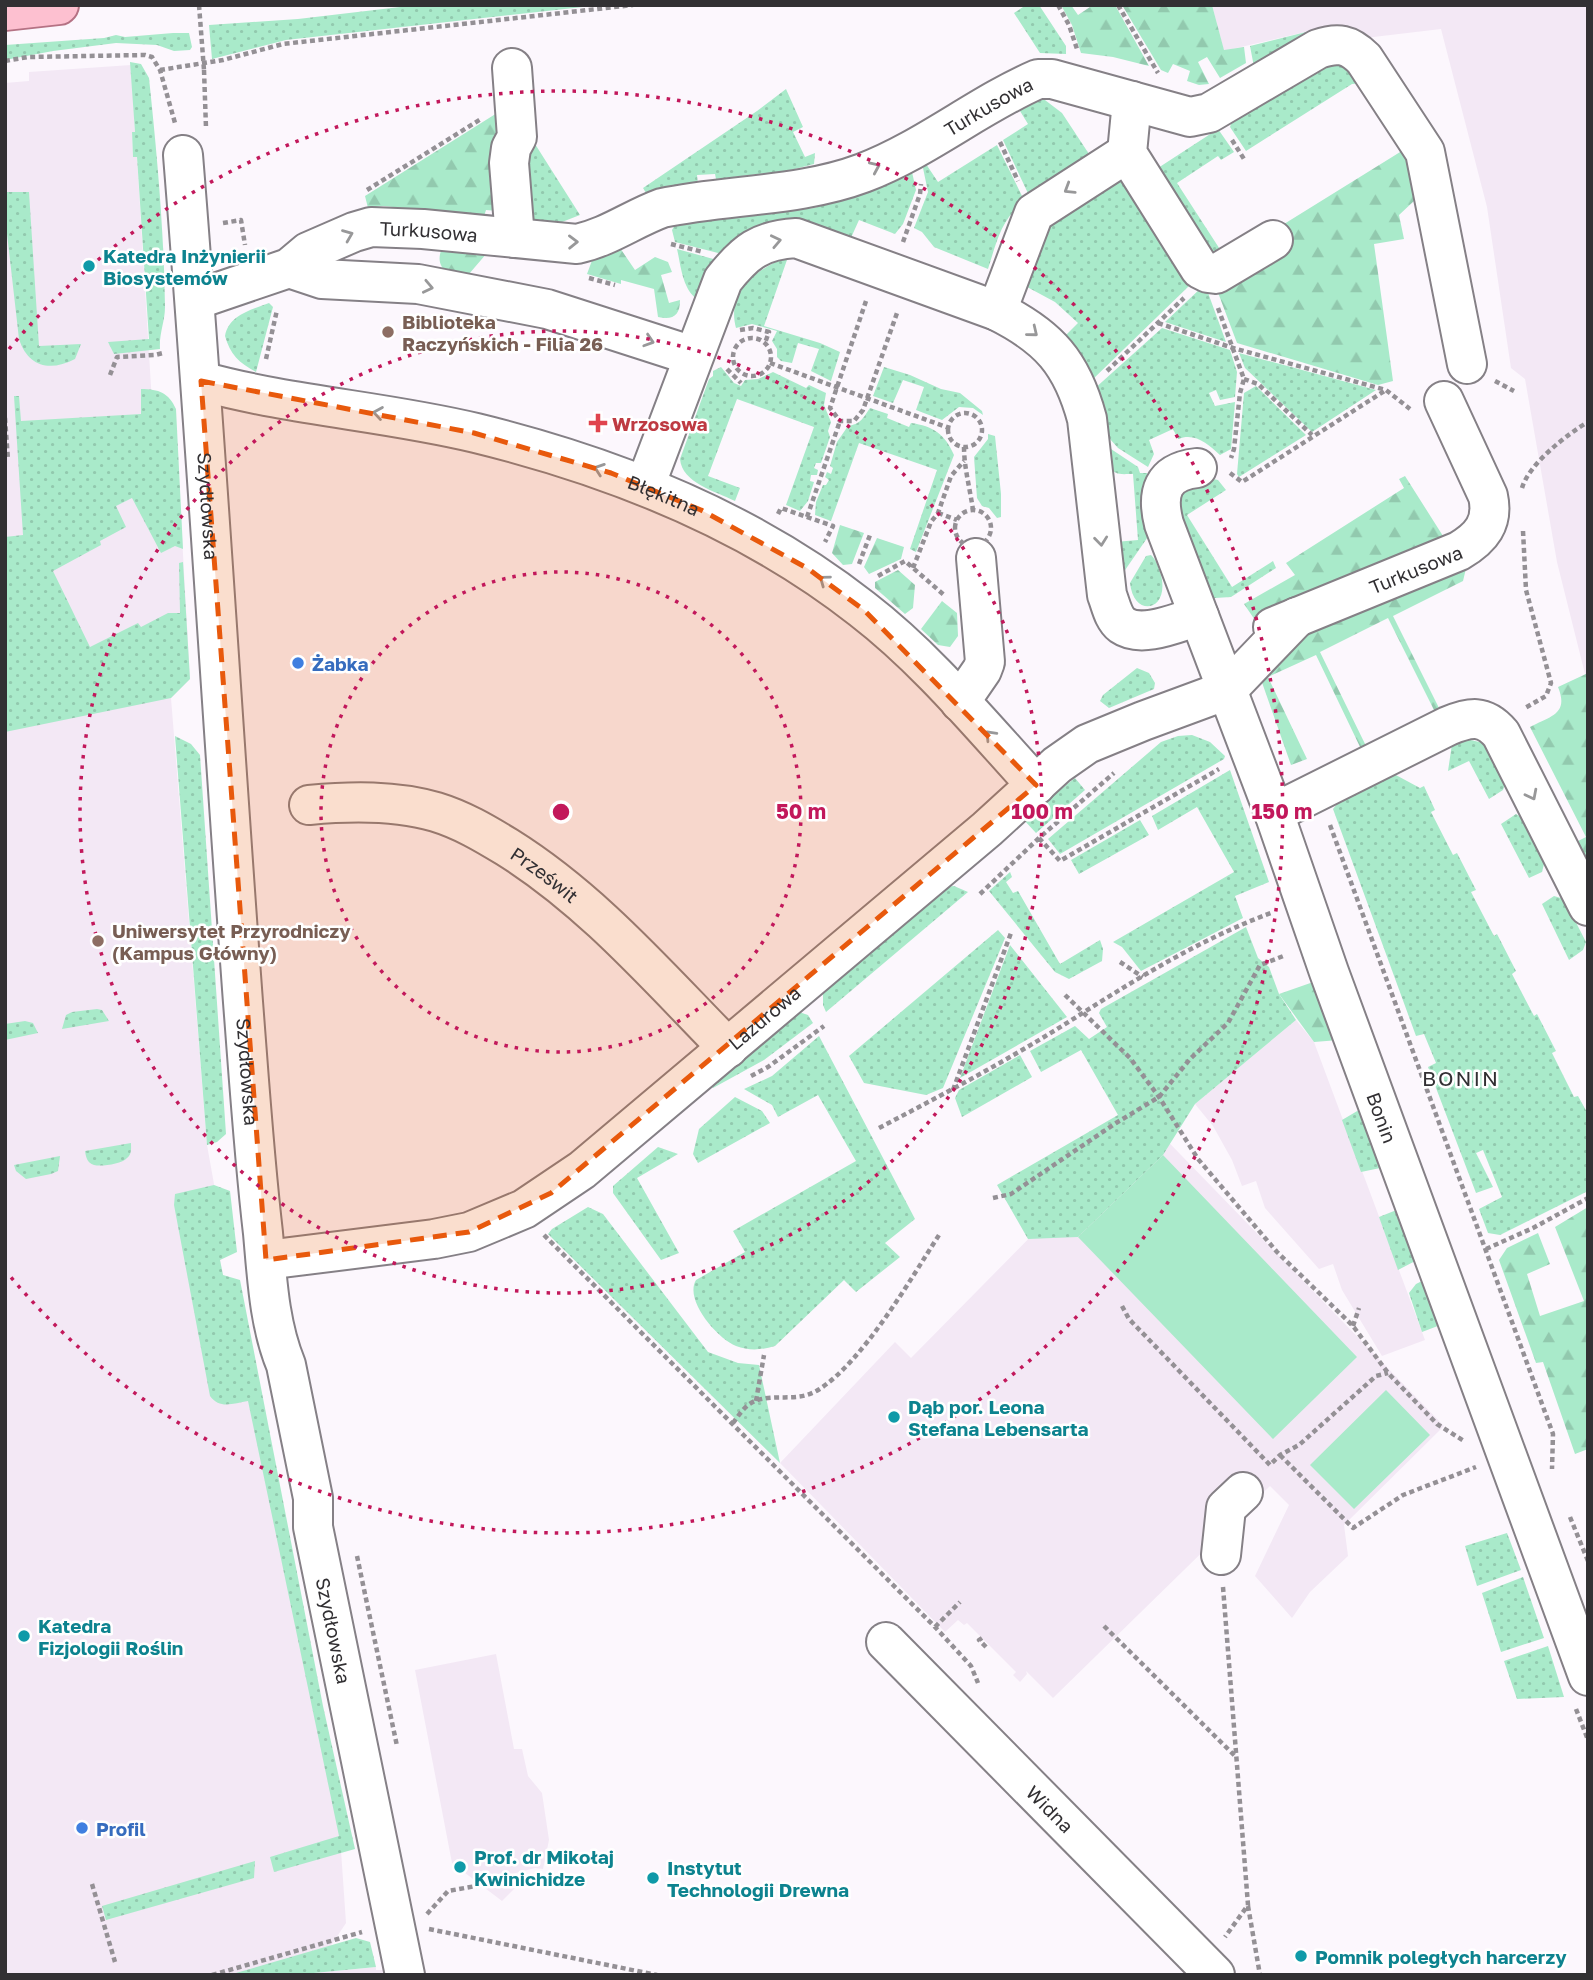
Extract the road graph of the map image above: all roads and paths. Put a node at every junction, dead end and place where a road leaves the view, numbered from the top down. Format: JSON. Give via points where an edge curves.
{"nodes":[{"id":1,"x":60,"y":5,"type":"edge"},
{"id":2,"x":199,"y":5,"type":"edge"},
{"id":3,"x":632,"y":5,"type":"edge"},
{"id":4,"x":1118,"y":5,"type":"edge"},
{"id":5,"x":5,"y":11,"type":"edge"},
{"id":6,"x":5,"y":61,"type":"edge"},
{"id":7,"x":512,"y":68,"type":"dead end"},
{"id":8,"x":160,"y":70,"type":"junction"},
{"id":9,"x":1158,"y":73,"type":"dead end"},
{"id":10,"x":1132,"y":102,"type":"junction"},
{"id":11,"x":482,"y":118,"type":"dead end"},
{"id":12,"x":1000,"y":142,"type":"dead end"},
{"id":13,"x":195,"y":145,"type":"junction"},
{"id":14,"x":1126,"y":153,"type":"junction"},
{"id":15,"x":921,"y":185,"type":"dead end"},
{"id":16,"x":364,"y":192,"type":"dead end"},
{"id":17,"x":1034,"y":213,"type":"junction"},
{"id":18,"x":515,"y":238,"type":"junction"},
{"id":19,"x":1273,"y":240,"type":"dead end"},
{"id":20,"x":668,"y":243,"type":"dead end"},
{"id":21,"x":712,"y":266,"type":"junction"},
{"id":22,"x":289,"y":268,"type":"junction"},
{"id":23,"x":893,"y":273,"type":"junction"},
{"id":24,"x":1205,"y":274,"type":"junction"},
{"id":25,"x":195,"y":300,"type":"junction"},
{"id":26,"x":278,"y":307,"type":"dead end"},
{"id":27,"x":997,"y":311,"type":"junction"},
{"id":28,"x":1158,"y":323,"type":"junction"},
{"id":29,"x":747,"y":329,"type":"dead end"},
{"id":30,"x":765,"y":343,"type":"junction"},
{"id":31,"x":1233,"y":348,"type":"junction"},
{"id":32,"x":169,"y":350,"type":"dead end"},
{"id":33,"x":693,"y":356,"type":"junction"},
{"id":34,"x":770,"y":363,"type":"junction"},
{"id":35,"x":1467,"y":364,"type":"dead end"},
{"id":36,"x":264,"y":368,"type":"dead end"},
{"id":37,"x":731,"y":374,"type":"dead end"},
{"id":38,"x":110,"y":375,"type":"dead end"},
{"id":39,"x":1244,"y":379,"type":"junction"},
{"id":40,"x":201,"y":381,"type":"junction"},
{"id":41,"x":741,"y":383,"type":"dead end"},
{"id":42,"x":835,"y":387,"type":"junction"},
{"id":43,"x":1386,"y":390,"type":"junction"},
{"id":44,"x":1081,"y":396,"type":"junction"},
{"id":45,"x":867,"y":398,"type":"junction"},
{"id":46,"x":1444,"y":401,"type":"dead end"},
{"id":47,"x":1405,"y":407,"type":"dead end"},
{"id":48,"x":5,"y":418,"type":"edge"},
{"id":49,"x":840,"y":421,"type":"junction"},
{"id":50,"x":1588,"y":422,"type":"edge"},
{"id":51,"x":948,"y":428,"type":"junction"},
{"id":52,"x":1312,"y":435,"type":"junction"},
{"id":53,"x":964,"y":447,"type":"junction"},
{"id":54,"x":8,"y":460,"type":"dead end"},
{"id":55,"x":964,"y":461,"type":"junction"},
{"id":56,"x":1211,"y":469,"type":"junction"},
{"id":57,"x":645,"y":486,"type":"junction"},
{"id":58,"x":1521,"y":492,"type":"dead end"},
{"id":59,"x":785,"y":510,"type":"dead end"},
{"id":60,"x":973,"y":510,"type":"dead end"},
{"id":61,"x":938,"y":513,"type":"junction"},
{"id":62,"x":807,"y":517,"type":"junction"},
{"id":63,"x":957,"y":520,"type":"dead end"},
{"id":64,"x":826,"y":524,"type":"dead end"},
{"id":65,"x":1523,"y":526,"type":"dead end"},
{"id":66,"x":870,"y":535,"type":"dead end"},
{"id":67,"x":976,"y":558,"type":"dead end"},
{"id":68,"x":913,"y":568,"type":"junction"},
{"id":69,"x":855,"y":573,"type":"dead end"},
{"id":70,"x":870,"y":580,"type":"dead end"},
{"id":71,"x":952,"y":603,"type":"dead end"},
{"id":72,"x":1297,"y":617,"type":"junction"},
{"id":73,"x":1205,"y":633,"type":"junction"},
{"id":74,"x":1227,"y":690,"type":"junction"},
{"id":75,"x":960,"y":702,"type":"junction"},
{"id":76,"x":1499,"y":731,"type":"junction"},
{"id":77,"x":1124,"y":765,"type":"dead end"},
{"id":78,"x":1220,"y":768,"type":"dead end"},
{"id":79,"x":1036,"y":785,"type":"junction"},
{"id":80,"x":309,"y":805,"type":"dead end"},
{"id":81,"x":1275,"y":813,"type":"junction"},
{"id":82,"x":1328,"y":817,"type":"dead end"},
{"id":83,"x":1039,"y":838,"type":"junction"},
{"id":84,"x":980,"y":894,"type":"dead end"},
{"id":85,"x":1588,"y":906,"type":"edge"},
{"id":86,"x":1275,"y":912,"type":"dead end"},
{"id":87,"x":1011,"y":933,"type":"dead end"},
{"id":88,"x":1319,"y":942,"type":"junction"},
{"id":89,"x":1119,"y":962,"type":"dead end"},
{"id":90,"x":1143,"y":977,"type":"junction"},
{"id":91,"x":1065,"y":995,"type":"dead end"},
{"id":92,"x":1082,"y":1013,"type":"junction"},
{"id":93,"x":728,"y":1048,"type":"junction"},
{"id":94,"x":953,"y":1090,"type":"junction"},
{"id":95,"x":1159,"y":1097,"type":"junction"},
{"id":96,"x":879,"y":1128,"type":"dead end"},
{"id":97,"x":993,"y":1198,"type":"dead end"},
{"id":98,"x":1588,"y":1198,"type":"edge"},
{"id":99,"x":524,"y":1209,"type":"junction"},
{"id":100,"x":939,"y":1235,"type":"dead end"},
{"id":101,"x":1486,"y":1249,"type":"junction"},
{"id":102,"x":266,"y":1260,"type":"junction"},
{"id":103,"x":1122,"y":1306,"type":"dead end"},
{"id":104,"x":1359,"y":1308,"type":"dead end"},
{"id":105,"x":1353,"y":1326,"type":"junction"},
{"id":106,"x":764,"y":1355,"type":"dead end"},
{"id":107,"x":1388,"y":1373,"type":"junction"},
{"id":108,"x":756,"y":1401,"type":"junction"},
{"id":109,"x":733,"y":1423,"type":"junction"},
{"id":110,"x":1471,"y":1446,"type":"dead end"},
{"id":111,"x":1280,"y":1455,"type":"junction"},
{"id":112,"x":1485,"y":1463,"type":"dead end"},
{"id":113,"x":1556,"y":1480,"type":"dead end"},
{"id":114,"x":1243,"y":1492,"type":"dead end"},
{"id":115,"x":1570,"y":1515,"type":"dead end"},
{"id":116,"x":354,"y":1550,"type":"dead end"},
{"id":117,"x":1588,"y":1561,"type":"edge"},
{"id":118,"x":1222,"y":1566,"type":"joint"},
{"id":119,"x":960,"y":1602,"type":"dead end"},
{"id":120,"x":1104,"y":1626,"type":"dead end"},
{"id":121,"x":934,"y":1627,"type":"junction"},
{"id":122,"x":982,"y":1638,"type":"dead end"},
{"id":123,"x":886,"y":1642,"type":"dead end"},
{"id":124,"x":988,"y":1649,"type":"dead end"},
{"id":125,"x":1584,"y":1654,"type":"edge"},
{"id":126,"x":971,"y":1666,"type":"dead end"},
{"id":127,"x":397,"y":1747,"type":"dead end"},
{"id":128,"x":1237,"y":1758,"type":"junction"},
{"id":129,"x":498,"y":1882,"type":"dead end"},
{"id":130,"x":92,"y":1884,"type":"dead end"},
{"id":131,"x":455,"y":1890,"type":"dead end"},
{"id":132,"x":421,"y":1905,"type":"dead end"},
{"id":133,"x":1248,"y":1905,"type":"junction"},
{"id":134,"x":424,"y":1917,"type":"dead end"},
{"id":135,"x":369,"y":1930,"type":"dead end"},
{"id":136,"x":426,"y":1937,"type":"dead end"},
{"id":137,"x":115,"y":1962,"type":"dead end"},
{"id":138,"x":1210,"y":1970,"type":"edge"},
{"id":139,"x":212,"y":1975,"type":"edge"},
{"id":140,"x":405,"y":1975,"type":"edge"},
{"id":141,"x":657,"y":1975,"type":"edge"},
{"id":142,"x":1260,"y":1975,"type":"edge"}],
"edges":[{"from":1,"to":5,"type":"main road"},
{"from":2,"to":13,"type":"path","bridge":true,"via":[[204,70]]},
{"from":3,"to":8,"type":"path","via":[[283,44]]},
{"from":4,"to":9,"type":"path"},
{"from":6,"to":8,"type":"path","via":[[145,55],[152,57]]},
{"from":7,"to":18,"type":"street","via":[[517,137],[509,163]]},
{"from":8,"to":13,"type":"path"},
{"from":10,"to":14,"type":"street"},
{"from":18,"to":10,"type":"street","name":"Turkusowa","one_way":true,"via":[[578,244],[662,208],[810,188],[862,173],[1038,79]]},
{"from":10,"to":35,"type":"street","name":"Turkusowa","via":[[1190,117],[1209,113],[1318,48],[1332,44],[1353,48],[1425,152]]},
{"from":11,"to":16,"type":"path"},
{"from":12,"to":17,"type":"path"},
{"from":13,"to":25,"type":"street","name":"Szydłowska"},
{"from":14,"to":17,"type":"street","one_way":true},
{"from":14,"to":24,"type":"street"},
{"from":15,"to":23,"type":"path"},
{"from":17,"to":27,"type":"street"},
{"from":22,"to":18,"type":"street","name":"Turkusowa","one_way":true,"via":[[307,252],[371,227]]},
{"from":19,"to":24,"type":"street","via":[[1216,274]]},
{"from":20,"to":21,"type":"path"},
{"from":21,"to":23,"type":"street","one_way":true,"via":[[739,260],[774,239],[796,238]]},
{"from":21,"to":33,"type":"street"},
{"from":22,"to":25,"type":"street","name":"Turkusowa"},
{"from":22,"to":33,"type":"street","one_way":true,"via":[[322,279],[418,284],[547,309]]},
{"from":23,"to":27,"type":"street"},
{"from":23,"to":42,"type":"path"},
{"from":23,"to":45,"type":"path"},
{"from":24,"to":28,"type":"path"},
{"from":24,"to":31,"type":"path"},
{"from":25,"to":40,"type":"street","name":"Szydłowska"},
{"from":26,"to":36,"type":"path"},
{"from":27,"to":44,"type":"street","one_way":true,"via":[[1043,340],[1069,371]]},
{"from":28,"to":31,"type":"path"},
{"from":28,"to":44,"type":"path"},
{"from":29,"to":30,"type":"path","via":[[769,332]]},
{"from":30,"to":34,"type":"path"},
{"from":30,"to":34,"type":"path","via":[[743,339],[733,349],[733,362],[740,373],[752,376]]},
{"from":31,"to":39,"type":"path"},
{"from":31,"to":43,"type":"path"},
{"from":32,"to":38,"type":"path","via":[[117,357]]},
{"from":33,"to":57,"type":"street"},
{"from":34,"to":42,"type":"path"},
{"from":37,"to":41,"type":"path"},
{"from":39,"to":52,"type":"path","via":[[1258,384]]},
{"from":39,"to":56,"type":"path","via":[[1234,449]]},
{"from":57,"to":40,"type":"street","name":"Błękitna","one_way":true,"via":[[557,455],[474,433],[390,415],[247,394]]},
{"from":40,"to":102,"type":"street","name":"Szydłowska","via":[[253,1141]]},
{"from":42,"to":45,"type":"path"},
{"from":42,"to":49,"type":"path","via":[[830,408]]},
{"from":43,"to":47,"type":"path"},
{"from":43,"to":52,"type":"path"},
{"from":44,"to":73,"type":"street","name":"Turkusowa","one_way":true,"via":[[1107,595],[1114,614],[1134,631]]},
{"from":45,"to":49,"type":"path","via":[[854,421]]},
{"from":45,"to":51,"type":"path"},
{"from":46,"to":72,"type":"street","name":"Turkusowa","via":[[1488,496],[1488,522],[1481,535],[1458,551]]},
{"from":48,"to":54,"type":"path"},
{"from":49,"to":62,"type":"path"},
{"from":50,"to":58,"type":"path","via":[[1534,467]]},
{"from":51,"to":53,"type":"path","via":[[953,442]]},
{"from":51,"to":53,"type":"path","via":[[960,414],[976,417],[981,437]]},
{"from":52,"to":56,"type":"path","via":[[1242,482]]},
{"from":53,"to":55,"type":"path"},
{"from":55,"to":60,"type":"path"},
{"from":55,"to":61,"type":"path","via":[[951,476]]},
{"from":56,"to":73,"type":"street","name":"Bonin","via":[[1174,474],[1166,481],[1160,510]]},
{"from":75,"to":57,"type":"street","name":"Błękitna","one_way":true,"via":[[904,645],[807,568],[701,510]]},
{"from":59,"to":62,"type":"path"},
{"from":61,"to":63,"type":"path"},
{"from":61,"to":68,"type":"path"},
{"from":62,"to":64,"type":"path"},
{"from":65,"to":76,"type":"path","via":[[1526,590],[1551,683],[1546,696],[1504,719]]},
{"from":66,"to":69,"type":"path"},
{"from":67,"to":75,"type":"street","via":[[985,662]]},
{"from":68,"to":70,"type":"path","via":[[905,562]]},
{"from":68,"to":71,"type":"path"},
{"from":72,"to":73,"type":"street","name":"Turkusowa"},
{"from":72,"to":74,"type":"street"},
{"from":73,"to":74,"type":"street","name":"Bonin"},
{"from":74,"to":79,"type":"street","name":"Lazurowa","via":[[1087,744]]},
{"from":74,"to":81,"type":"street","name":"Bonin"},
{"from":79,"to":75,"type":"street","name":"Błękitna","one_way":true},
{"from":76,"to":81,"type":"street","via":[[1488,721],[1468,719]]},
{"from":76,"to":85,"type":"street","one_way":true},
{"from":77,"to":83,"type":"path"},
{"from":78,"to":83,"type":"path","via":[[1060,861]]},
{"from":79,"to":93,"type":"street","name":"Lazurowa"},
{"from":80,"to":93,"type":"street","name":"Prześwit","via":[[411,806],[480,830],[579,898]]},
{"from":81,"to":88,"type":"street","name":"Bonin"},
{"from":82,"to":101,"type":"path"},
{"from":83,"to":84,"type":"path"},
{"from":86,"to":90,"type":"path","via":[[1229,929]]},
{"from":87,"to":94,"type":"path"},
{"from":88,"to":95,"type":"path","via":[[1260,965],[1228,1023]]},
{"from":88,"to":125,"type":"street","name":"Bonin"},
{"from":89,"to":90,"type":"path"},
{"from":90,"to":92,"type":"path"},
{"from":91,"to":92,"type":"path"},
{"from":92,"to":94,"type":"path"},
{"from":92,"to":95,"type":"path","via":[[1130,1058]]},
{"from":93,"to":99,"type":"street","name":"Lazurowa","via":[[582,1170]]},
{"from":94,"to":96,"type":"path"},
{"from":95,"to":97,"type":"path","via":[[1011,1194]]},
{"from":95,"to":105,"type":"path","via":[[1198,1159],[1232,1200],[1277,1252]]},
{"from":98,"to":101,"type":"path"},
{"from":99,"to":102,"type":"street","name":"Lazurowa","via":[[469,1232],[434,1239]]},
{"from":99,"to":109,"type":"path","via":[[537,1228]]},
{"from":100,"to":108,"type":"path","via":[[875,1331],[839,1373],[801,1398]]},
{"from":101,"to":113,"type":"path","via":[[1553,1434]]},
{"from":102,"to":140,"type":"street","name":"Szydłowska","via":[[278,1345],[313,1498],[313,1527]]},
{"from":103,"to":111,"type":"path","via":[[1129,1319],[1270,1465]]},
{"from":104,"to":105,"type":"path"},
{"from":105,"to":107,"type":"path"},
{"from":106,"to":108,"type":"path"},
{"from":107,"to":110,"type":"path","via":[[1437,1424]]},
{"from":107,"to":111,"type":"path","via":[[1376,1376],[1299,1445]]},
{"from":108,"to":109,"type":"path"},
{"from":109,"to":121,"type":"path"},
{"from":111,"to":112,"type":"path","via":[[1353,1528],[1403,1495]]},
{"from":114,"to":118,"type":"street","via":[[1226,1508]]},
{"from":115,"to":117,"type":"path"},
{"from":116,"to":127,"type":"path"},
{"from":118,"to":128,"type":"path"},
{"from":119,"to":121,"type":"path"},
{"from":120,"to":128,"type":"path"},
{"from":121,"to":126,"type":"path"},
{"from":122,"to":124,"type":"path","via":[[979,1640]]},
{"from":123,"to":138,"type":"street","name":"Widna"},
{"from":128,"to":133,"type":"path"},
{"from":129,"to":131,"type":"path"},
{"from":130,"to":137,"type":"path"},
{"from":132,"to":134,"type":"path"},
{"from":133,"to":138,"type":"path"},
{"from":133,"to":142,"type":"path"},
{"from":135,"to":139,"type":"path"},
{"from":136,"to":141,"type":"path","via":[[425,1928]]}]}
